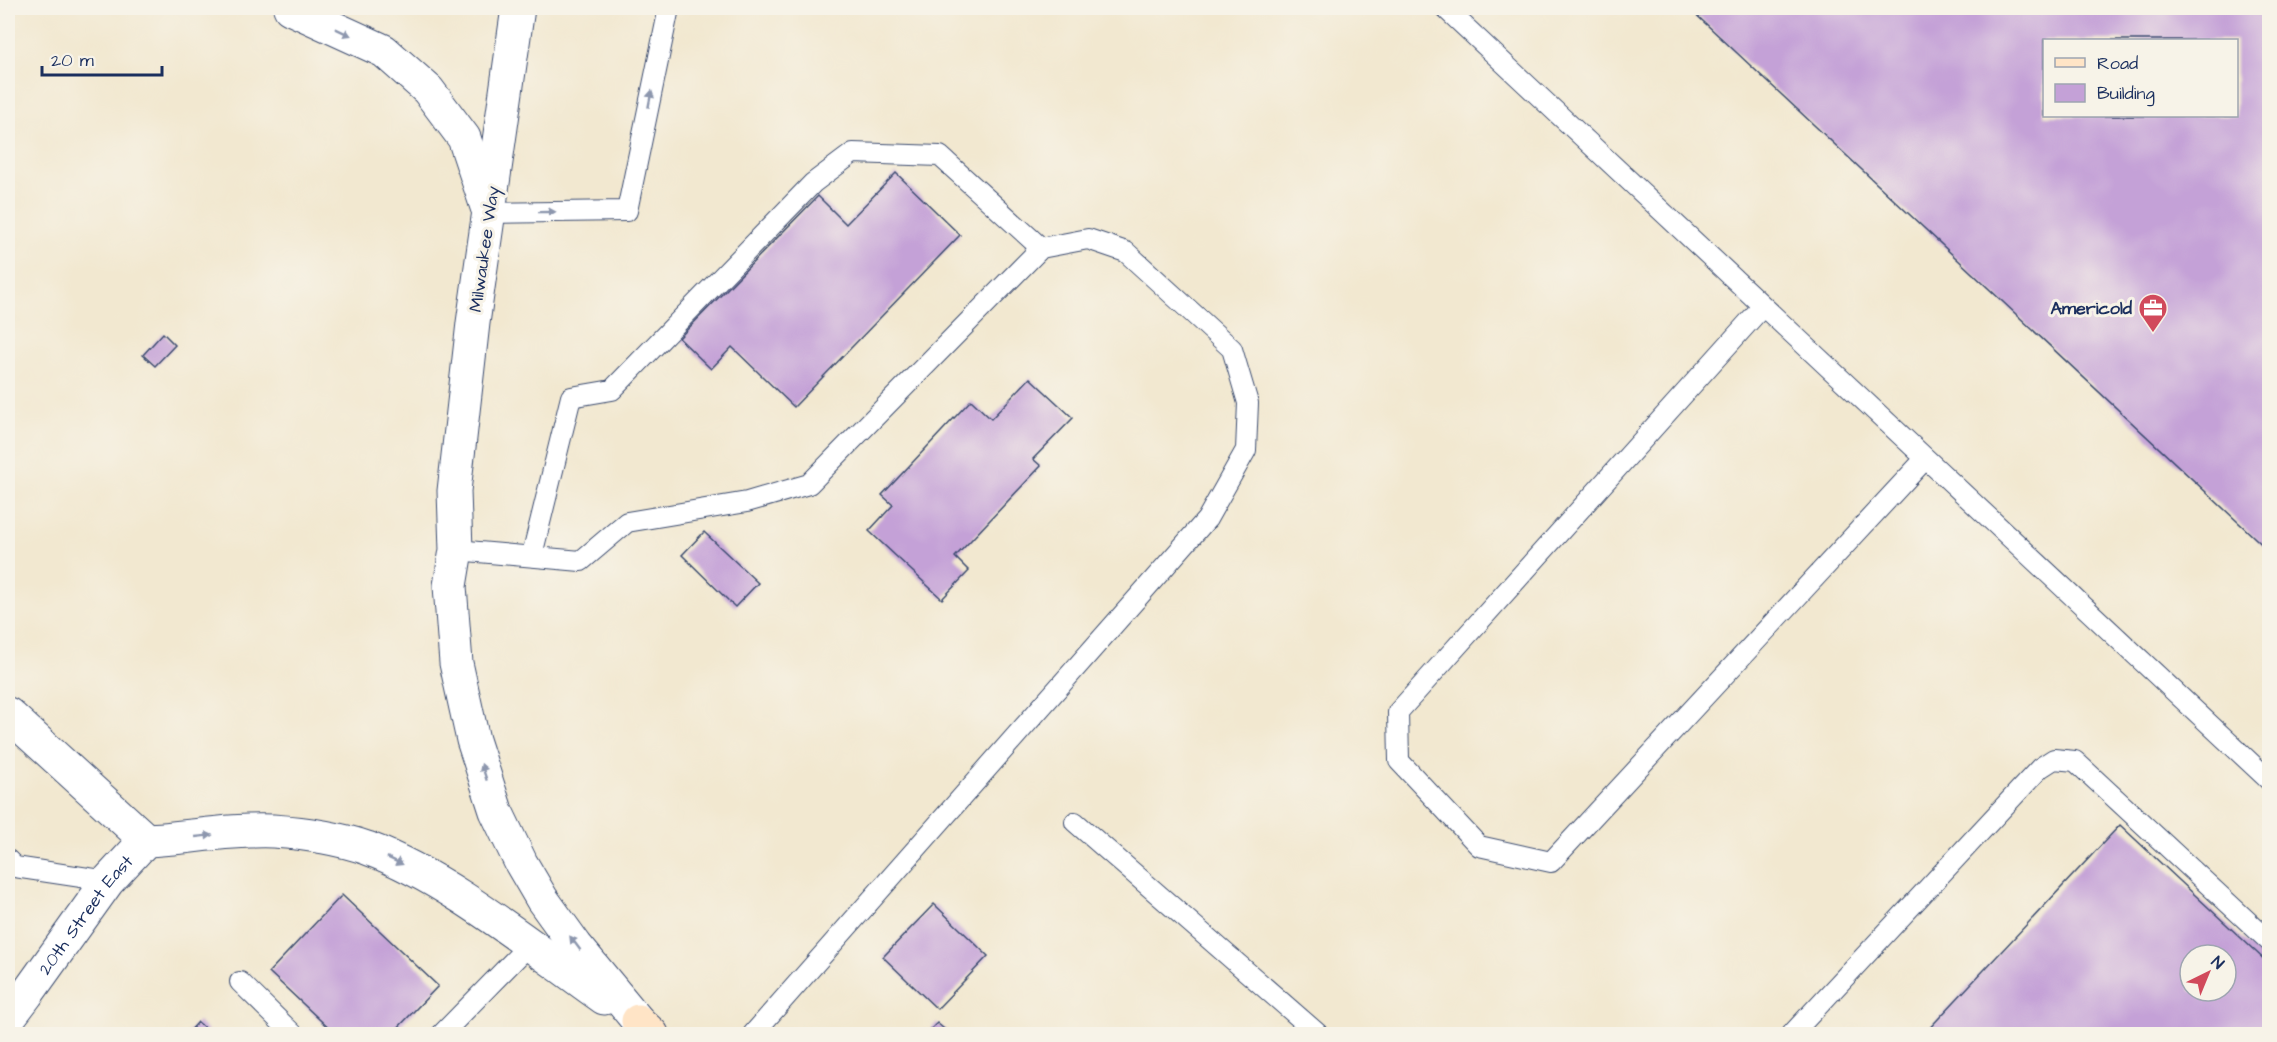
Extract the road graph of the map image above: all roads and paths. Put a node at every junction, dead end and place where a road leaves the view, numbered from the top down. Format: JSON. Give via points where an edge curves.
{"nodes":[{"id":1,"x":290,"y":8,"type":"edge"},
{"id":2,"x":518,"y":8,"type":"edge"},
{"id":3,"x":669,"y":8,"type":"edge"},
{"id":4,"x":1445,"y":8,"type":"edge"},
{"id":5,"x":489,"y":213,"type":"junction"},
{"id":6,"x":1041,"y":248,"type":"junction"},
{"id":7,"x":1763,"y":306,"type":"junction"},
{"id":8,"x":1925,"y":459,"type":"junction"},
{"id":9,"x":456,"y":550,"type":"junction"},
{"id":10,"x":532,"y":555,"type":"junction"},
{"id":11,"x":8,"y":714,"type":"edge"},
{"id":12,"x":2270,"y":782,"type":"edge"},
{"id":13,"x":1075,"y":822,"type":"dead end"},
{"id":14,"x":146,"y":840,"type":"junction"},
{"id":15,"x":8,"y":860,"type":"edge"},
{"id":16,"x":108,"y":882,"type":"junction"},
{"id":17,"x":2270,"y":942,"type":"edge"},
{"id":18,"x":529,"y":945,"type":"junction"},
{"id":19,"x":240,"y":982,"type":"dead end"},
{"id":20,"x":8,"y":1018,"type":"edge"},
{"id":21,"x":645,"y":1028,"type":"edge"},
{"id":22,"x":293,"y":1035,"type":"edge"},
{"id":23,"x":442,"y":1035,"type":"edge"},
{"id":24,"x":753,"y":1035,"type":"edge"},
{"id":25,"x":1315,"y":1035,"type":"edge"},
{"id":26,"x":1792,"y":1035,"type":"edge"}],
"edges":[{"from":1,"to":5,"type":"street","one_way":true,"via":[[384,51],[428,90],[464,138]]},
{"from":2,"to":5,"type":"street","name":"Milwaukee Way"},
{"from":5,"to":3,"type":"lane","one_way":true,"via":[[627,211]]},
{"from":4,"to":7,"type":"lane"},
{"from":5,"to":9,"type":"street","name":"Milwaukee Way","via":[[454,491]]},
{"from":6,"to":10,"type":"lane","via":[[809,484],[747,502],[627,522],[581,561]]},
{"from":6,"to":10,"type":"lane","via":[[940,156],[853,153],[813,183],[612,390],[571,397]]},
{"from":6,"to":24,"type":"lane","via":[[1088,239],[1126,252],[1232,349],[1248,403],[1245,450],[1207,519]]},
{"from":7,"to":8,"type":"lane"},
{"from":7,"to":8,"type":"lane","via":[[1398,712],[1399,761],[1479,846],[1551,862]]},
{"from":8,"to":12,"type":"lane"},
{"from":9,"to":10,"type":"lane"},
{"from":21,"to":9,"type":"street","name":"Milwaukee Way","one_way":true,"via":[[542,899],[496,811],[473,740],[456,663],[450,586]]},
{"from":11,"to":14,"type":"street"},
{"from":13,"to":25,"type":"lane"},
{"from":14,"to":16,"type":"street","name":"20th Street East"},
{"from":14,"to":18,"type":"street","one_way":true,"via":[[272,831],[366,848],[419,873]]},
{"from":15,"to":16,"type":"lane","via":[[15,867]]},
{"from":16,"to":20,"type":"street","name":"20th Street East"},
{"from":17,"to":26,"type":"lane","via":[[2075,761],[2054,759],[2040,768]]},
{"from":18,"to":21,"type":"street"},
{"from":18,"to":23,"type":"lane"},
{"from":19,"to":22,"type":"lane"}]}
